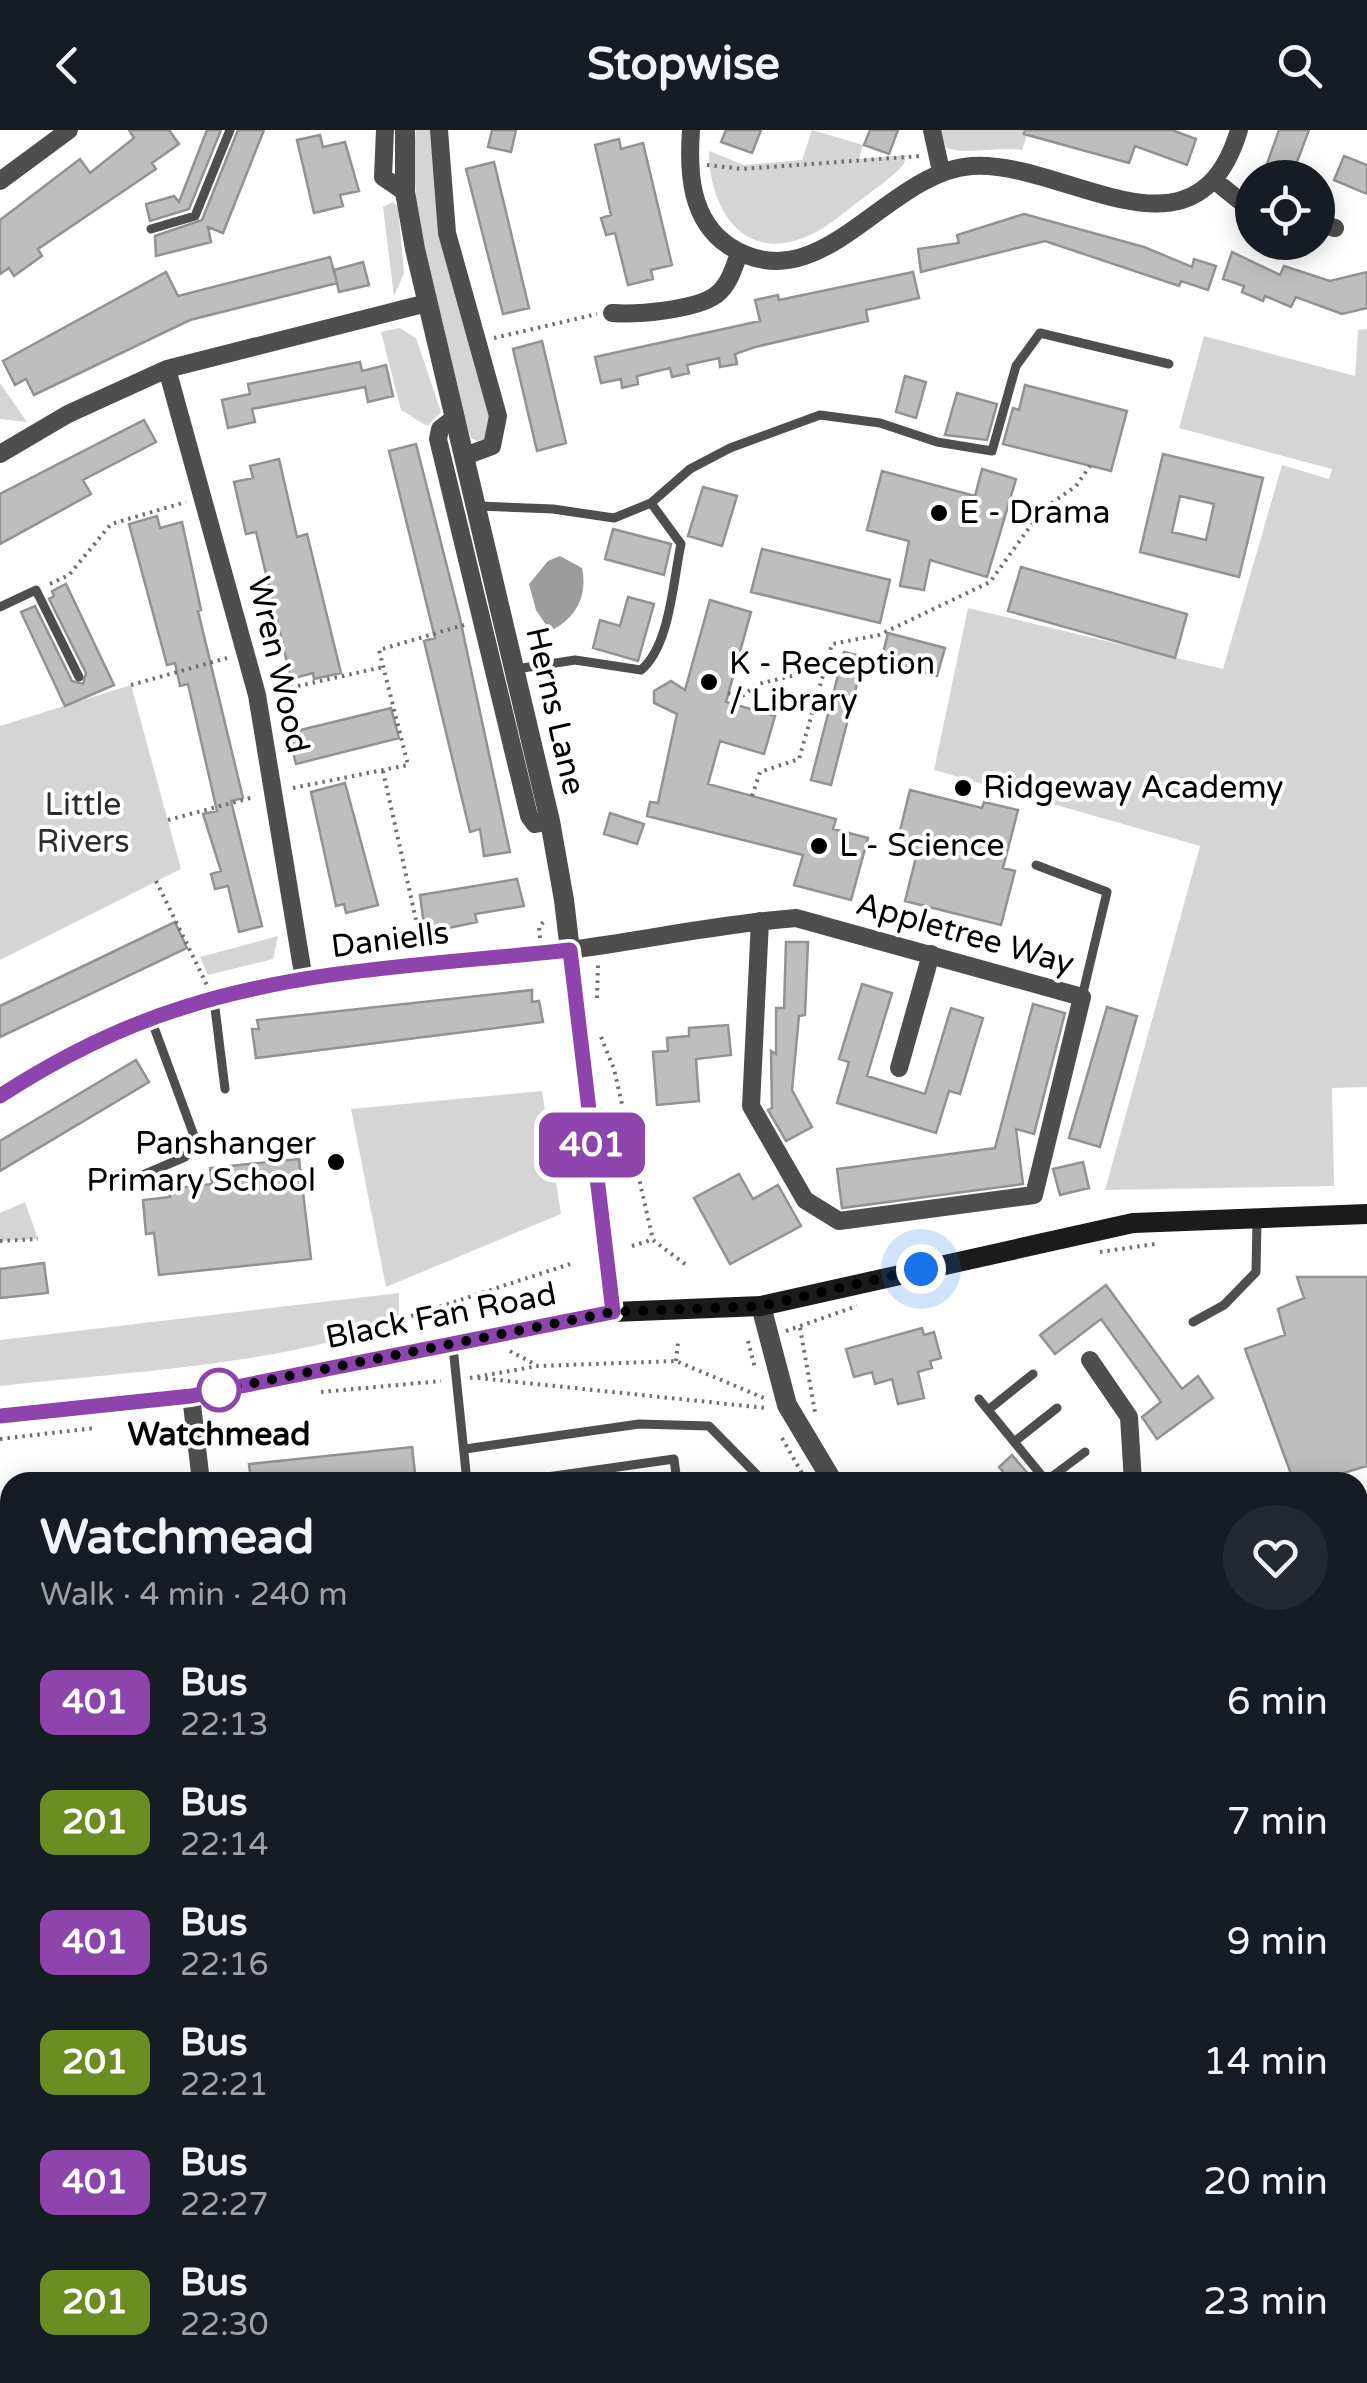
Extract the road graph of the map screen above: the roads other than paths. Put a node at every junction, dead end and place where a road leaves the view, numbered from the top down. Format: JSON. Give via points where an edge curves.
{"nodes":[{"id":1,"x":70,"y":130,"type":"edge"},
{"id":2,"x":230,"y":130,"type":"edge"},
{"id":3,"x":385,"y":130,"type":"edge"},
{"id":4,"x":405,"y":130,"type":"edge"},
{"id":5,"x":439,"y":130,"type":"edge"},
{"id":6,"x":691,"y":130,"type":"edge"},
{"id":7,"x":932,"y":130,"type":"edge"},
{"id":8,"x":1239,"y":130,"type":"edge"},
{"id":9,"x":941,"y":171,"type":"junction"},
{"id":10,"x":1214,"y":180,"type":"junction"},
{"id":11,"x":0,"y":181,"type":"edge"},
{"id":12,"x":406,"y":192,"type":"junction"},
{"id":13,"x":1235,"y":197,"type":"edge"},
{"id":14,"x":151,"y":229,"type":"dead end"},
{"id":15,"x":740,"y":253,"type":"junction"},
{"id":16,"x":427,"y":304,"type":"junction"},
{"id":17,"x":612,"y":314,"type":"road end"},
{"id":18,"x":1169,"y":364,"type":"dead end"},
{"id":19,"x":168,"y":369,"type":"junction"},
{"id":20,"x":454,"y":418,"type":"junction"},
{"id":21,"x":0,"y":454,"type":"edge"},
{"id":22,"x":465,"y":456,"type":"junction"},
{"id":23,"x":651,"y":503,"type":"junction"},
{"id":24,"x":476,"y":506,"type":"junction"},
{"id":25,"x":0,"y":607,"type":"edge"},
{"id":26,"x":516,"y":669,"type":"junction"},
{"id":27,"x":80,"y":677,"type":"dead end"},
{"id":28,"x":550,"y":822,"type":"junction"},
{"id":29,"x":1036,"y":865,"type":"dead end"},
{"id":30,"x":760,"y":921,"type":"junction"},
{"id":31,"x":570,"y":950,"type":"junction"},
{"id":32,"x":931,"y":954,"type":"junction"},
{"id":33,"x":304,"y":980,"type":"junction"},
{"id":34,"x":1082,"y":998,"type":"junction"},
{"id":35,"x":214,"y":1000,"type":"junction"},
{"id":36,"x":152,"y":1019,"type":"junction"},
{"id":37,"x":899,"y":1068,"type":"dead end"},
{"id":38,"x":225,"y":1089,"type":"dead end"},
{"id":39,"x":0,"y":1096,"type":"edge"},
{"id":40,"x":138,"y":1177,"type":"dead end"},
{"id":41,"x":1367,"y":1214,"type":"edge"},
{"id":42,"x":1256,"y":1216,"type":"junction"},
{"id":43,"x":762,"y":1306,"type":"junction"},
{"id":44,"x":613,"y":1312,"type":"junction"},
{"id":45,"x":1193,"y":1322,"type":"dead end"},
{"id":46,"x":453,"y":1347,"type":"junction"},
{"id":47,"x":1090,"y":1360,"type":"dead end"},
{"id":48,"x":1034,"y":1374,"type":"dead end"},
{"id":49,"x":191,"y":1396,"type":"junction"},
{"id":50,"x":979,"y":1399,"type":"dead end"},
{"id":51,"x":1057,"y":1408,"type":"dead end"},
{"id":52,"x":988,"y":1410,"type":"junction"},
{"id":53,"x":0,"y":1416,"type":"edge"},
{"id":54,"x":1014,"y":1442,"type":"junction"},
{"id":55,"x":464,"y":1449,"type":"junction"},
{"id":56,"x":1085,"y":1452,"type":"dead end"},
{"id":57,"x":200,"y":1472,"type":"edge"},
{"id":58,"x":466,"y":1472,"type":"edge"},
{"id":59,"x":580,"y":1472,"type":"edge"},
{"id":60,"x":676,"y":1472,"type":"edge"},
{"id":61,"x":754,"y":1472,"type":"edge"},
{"id":62,"x":827,"y":1472,"type":"edge"},
{"id":63,"x":1039,"y":1472,"type":"edge"},
{"id":64,"x":1060,"y":1472,"type":"edge"},
{"id":65,"x":1133,"y":1472,"type":"edge"}],
"edges":[{"from":1,"to":11,"type":"street"},
{"from":2,"to":14,"type":"lane","via":[[195,216]]},
{"from":3,"to":12,"type":"street","via":[[384,177]]},
{"from":4,"to":12,"type":"street","name":"Herns Lane"},
{"from":5,"to":22,"type":"street","via":[[446,233],[498,416],[492,446]]},
{"from":6,"to":15,"type":"street","via":[[694,198],[723,242]]},
{"from":7,"to":9,"type":"street"},
{"from":8,"to":10,"type":"street"},
{"from":9,"to":10,"type":"street","via":[[1013,167],[1137,206],[1177,202]]},
{"from":9,"to":15,"type":"street","via":[[810,255],[770,261]]},
{"from":10,"to":13,"type":"street"},
{"from":12,"to":16,"type":"street","name":"Herns Lane"},
{"from":15,"to":17,"type":"street","via":[[726,284],[707,300]]},
{"from":16,"to":19,"type":"street"},
{"from":16,"to":20,"type":"street","name":"Herns Lane"},
{"from":18,"to":23,"type":"lane","via":[[1040,333],[1016,366],[992,451],[820,414],[716,454]]},
{"from":19,"to":21,"type":"street"},
{"from":19,"to":33,"type":"street","name":"Wren Wood","via":[[258,696]]},
{"from":20,"to":22,"type":"street","name":"Herns Lane"},
{"from":20,"to":28,"type":"street","via":[[438,439],[529,816],[535,824]]},
{"from":22,"to":24,"type":"street","name":"Herns Lane"},
{"from":23,"to":24,"type":"lane","via":[[614,518]]},
{"from":23,"to":26,"type":"lane","via":[[681,544],[655,658],[642,670],[575,660]]},
{"from":24,"to":26,"type":"street","name":"Herns Lane"},
{"from":25,"to":27,"type":"lane","via":[[36,590]]},
{"from":26,"to":28,"type":"street","name":"Herns Lane"},
{"from":28,"to":31,"type":"street","name":"Herns Lane"},
{"from":29,"to":34,"type":"lane","via":[[1106,892]]},
{"from":30,"to":31,"type":"street","name":"Appletree Way"},
{"from":30,"to":32,"type":"street","name":"Appletree Way","via":[[796,918]]},
{"from":30,"to":34,"type":"street","name":"Appletree Way","via":[[751,1106],[806,1200],[839,1221],[1034,1195]]},
{"from":31,"to":33,"type":"street","name":"Daniells"},
{"from":31,"to":44,"type":"street","name":"Herns Lane"},
{"from":32,"to":34,"type":"street","name":"Appletree Way"},
{"from":32,"to":37,"type":"street"},
{"from":33,"to":35,"type":"street","name":"Daniells"},
{"from":35,"to":36,"type":"street","name":"Daniells"},
{"from":35,"to":38,"type":"lane"},
{"from":36,"to":39,"type":"street","name":"Daniells"},
{"from":36,"to":40,"type":"lane","via":[[196,1142],[186,1157]]},
{"from":41,"to":42,"type":"main road","name":"Black Fan Road"},
{"from":42,"to":43,"type":"main road","name":"Black Fan Road","via":[[1133,1223]]},
{"from":42,"to":45,"type":"lane","via":[[1256,1272],[1224,1305]]},
{"from":43,"to":44,"type":"main road","name":"Black Fan Road"},
{"from":43,"to":62,"type":"street","via":[[787,1405]]},
{"from":44,"to":46,"type":"main road","name":"Black Fan Road"},
{"from":46,"to":49,"type":"main road","name":"Black Fan Road"},
{"from":46,"to":55,"type":"lane"},
{"from":47,"to":65,"type":"street","via":[[1130,1417]]},
{"from":48,"to":52,"type":"lane"},
{"from":49,"to":53,"type":"main road","name":"Black Fan Road"},
{"from":49,"to":57,"type":"street"},
{"from":50,"to":52,"type":"lane"},
{"from":51,"to":54,"type":"lane"},
{"from":52,"to":54,"type":"lane"},
{"from":54,"to":63,"type":"lane"},
{"from":55,"to":58,"type":"lane"},
{"from":55,"to":61,"type":"lane","via":[[639,1424],[708,1426]]},
{"from":56,"to":64,"type":"lane"},
{"from":59,"to":60,"type":"lane","via":[[674,1458]]}]}
